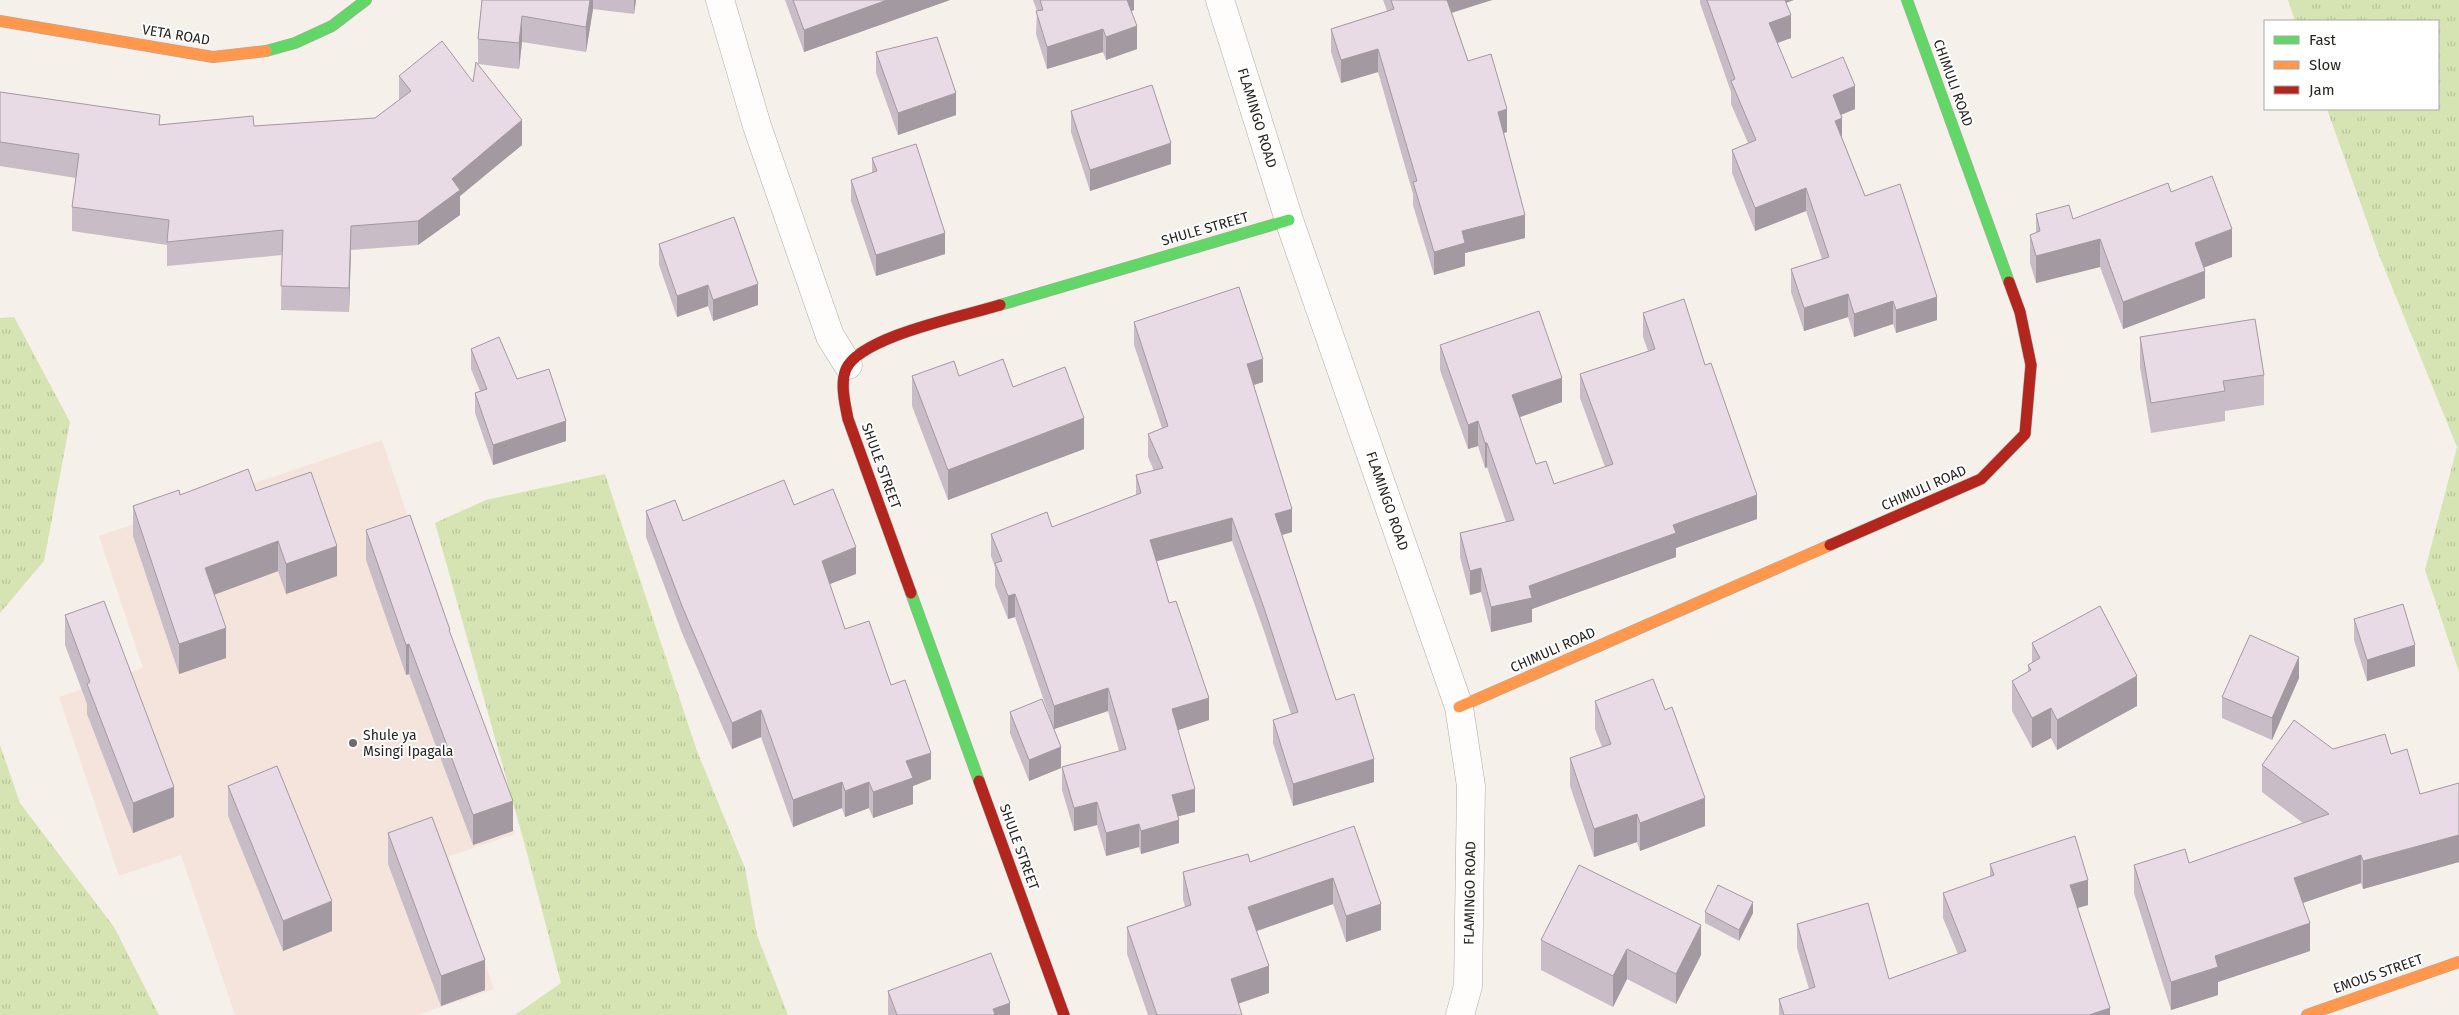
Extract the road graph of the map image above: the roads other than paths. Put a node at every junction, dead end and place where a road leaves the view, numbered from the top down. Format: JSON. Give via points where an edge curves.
{"nodes":[{"id":1,"x":366,"y":0,"type":"edge"},
{"id":2,"x":720,"y":0,"type":"edge"},
{"id":3,"x":1220,"y":0,"type":"edge"},
{"id":4,"x":1907,"y":0,"type":"edge"},
{"id":5,"x":0,"y":21,"type":"edge"},
{"id":6,"x":1289,"y":220,"type":"junction"},
{"id":7,"x":848,"y":365,"type":"junction"},
{"id":8,"x":1459,"y":707,"type":"junction"},
{"id":9,"x":2459,"y":962,"type":"edge"},
{"id":10,"x":1064,"y":1015,"type":"edge"},
{"id":11,"x":1460,"y":1015,"type":"edge"},
{"id":12,"x":2307,"y":1015,"type":"edge"}],
"edges":[{"from":1,"to":5,"type":"street","name":"VETA ROAD","via":[[332,26],[296,43],[263,52],[213,57]]},
{"from":2,"to":7,"type":"street","via":[[756,126],[830,336]]},
{"from":3,"to":6,"type":"street","name":"FLAMINGO ROAD"},
{"from":4,"to":8,"type":"street","name":"CHIMULI ROAD","via":[[2020,312],[2031,366],[2025,434],[1981,479]]},
{"from":6,"to":7,"type":"street","name":"SHULE STREET","via":[[880,341],[859,352]]},
{"from":6,"to":8,"type":"street","name":"FLAMINGO ROAD"},
{"from":7,"to":10,"type":"street","name":"SHULE STREET","via":[[842,385],[848,419]]},
{"from":8,"to":11,"type":"street","name":"FLAMINGO ROAD","via":[[1471,786],[1468,986]]},
{"from":9,"to":12,"type":"street","name":"EMOUS STREET"}]}
